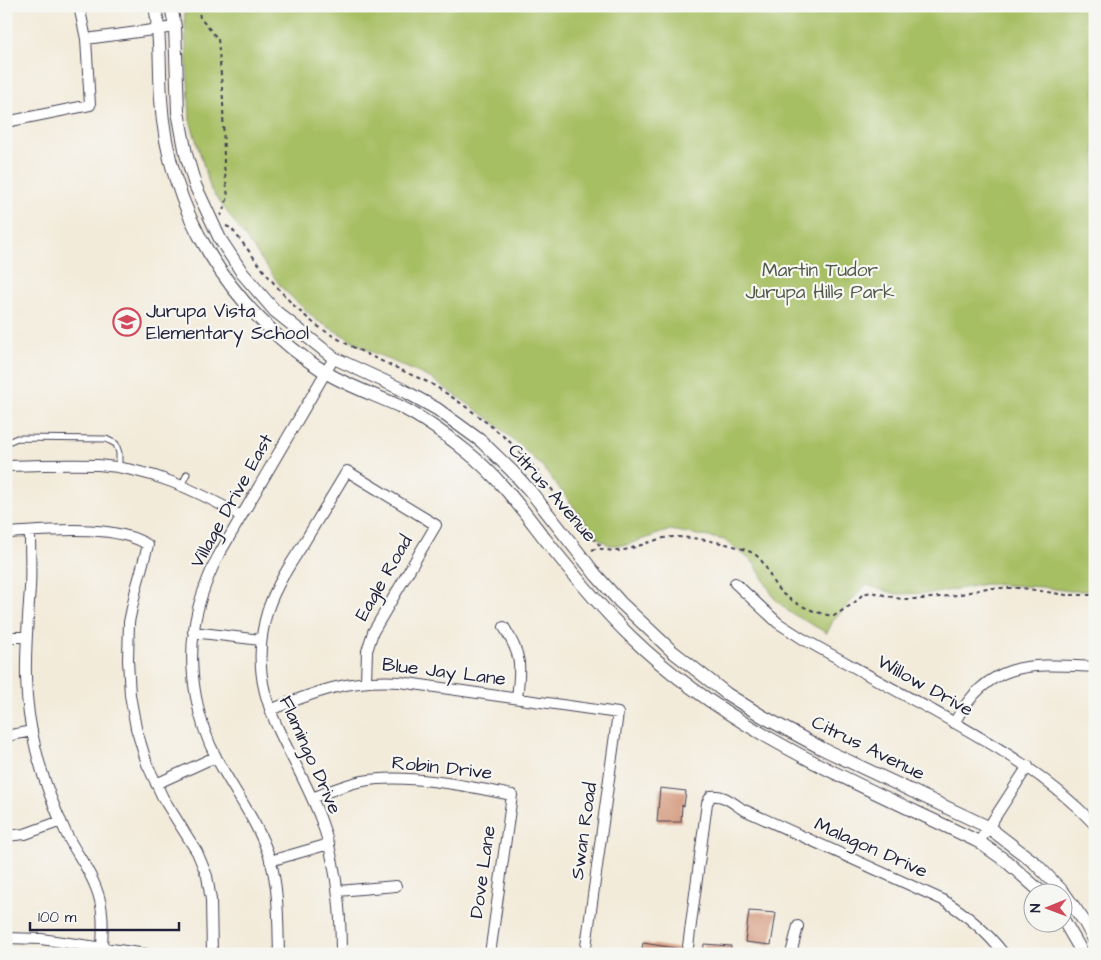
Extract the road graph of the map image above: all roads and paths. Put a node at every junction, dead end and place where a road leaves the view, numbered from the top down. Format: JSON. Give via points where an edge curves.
{"nodes":[{"id":1,"x":79,"y":6,"type":"edge"},
{"id":2,"x":155,"y":6,"type":"edge"},
{"id":3,"x":172,"y":6,"type":"edge"},
{"id":4,"x":198,"y":6,"type":"edge"},
{"id":5,"x":176,"y":27,"type":"junction"},
{"id":6,"x":159,"y":30,"type":"junction"},
{"id":7,"x":86,"y":39,"type":"junction"},
{"id":8,"x":6,"y":122,"type":"edge"},
{"id":9,"x":219,"y":222,"type":"dead end"},
{"id":10,"x":225,"y":225,"type":"dead end"},
{"id":11,"x":334,"y":358,"type":"junction"},
{"id":12,"x":326,"y":373,"type":"junction"},
{"id":13,"x":6,"y":444,"type":"edge"},
{"id":14,"x":6,"y":466,"type":"edge"},
{"id":15,"x":119,"y":468,"type":"junction"},
{"id":16,"x":187,"y":474,"type":"dead end"},
{"id":17,"x":181,"y":486,"type":"junction"},
{"id":18,"x":241,"y":516,"type":"junction"},
{"id":19,"x":436,"y":524,"type":"joint"},
{"id":20,"x":30,"y":532,"type":"junction"},
{"id":21,"x":6,"y":533,"type":"edge"},
{"id":22,"x":604,"y":549,"type":"junction"},
{"id":23,"x":586,"y":552,"type":"dead end"},
{"id":24,"x":735,"y":583,"type":"dead end"},
{"id":25,"x":1095,"y":595,"type":"edge"},
{"id":26,"x":504,"y":627,"type":"dead end"},
{"id":27,"x":193,"y":632,"type":"junction"},
{"id":28,"x":6,"y":637,"type":"edge"},
{"id":29,"x":26,"y":637,"type":"junction"},
{"id":30,"x":261,"y":640,"type":"junction"},
{"id":31,"x":1095,"y":667,"type":"edge"},
{"id":32,"x":366,"y":681,"type":"junction"},
{"id":33,"x":517,"y":698,"type":"junction"},
{"id":34,"x":270,"y":710,"type":"junction"},
{"id":35,"x":618,"y":713,"type":"joint"},
{"id":36,"x":954,"y":722,"type":"junction"},
{"id":37,"x":32,"y":732,"type":"junction"},
{"id":38,"x":6,"y":736,"type":"edge"},
{"id":39,"x":215,"y":757,"type":"junction"},
{"id":40,"x":1028,"y":766,"type":"junction"},
{"id":41,"x":156,"y":784,"type":"junction"},
{"id":42,"x":512,"y":795,"type":"joint"},
{"id":43,"x":312,"y":798,"type":"junction"},
{"id":44,"x":60,"y":821,"type":"junction"},
{"id":45,"x":1095,"y":824,"type":"edge"},
{"id":46,"x":988,"y":827,"type":"junction"},
{"id":47,"x":6,"y":836,"type":"edge"},
{"id":48,"x":979,"y":842,"type":"junction"},
{"id":49,"x":329,"y":844,"type":"junction"},
{"id":50,"x":270,"y":861,"type":"junction"},
{"id":51,"x":1030,"y":882,"type":"edge"},
{"id":52,"x":1053,"y":882,"type":"edge"},
{"id":53,"x":396,"y":886,"type":"dead end"},
{"id":54,"x":338,"y":891,"type":"junction"},
{"id":55,"x":1074,"y":910,"type":"edge"},
{"id":56,"x":798,"y":926,"type":"dead end"},
{"id":57,"x":1070,"y":932,"type":"edge"},
{"id":58,"x":6,"y":938,"type":"edge"},
{"id":59,"x":1095,"y":941,"type":"edge"},
{"id":60,"x":102,"y":948,"type":"junction"},
{"id":61,"x":146,"y":954,"type":"edge"},
{"id":62,"x":212,"y":954,"type":"edge"},
{"id":63,"x":279,"y":954,"type":"edge"},
{"id":64,"x":341,"y":954,"type":"edge"},
{"id":65,"x":490,"y":954,"type":"edge"},
{"id":66,"x":585,"y":954,"type":"edge"},
{"id":67,"x":687,"y":954,"type":"edge"},
{"id":68,"x":791,"y":954,"type":"edge"},
{"id":69,"x":1004,"y":954,"type":"edge"},
{"id":70,"x":1083,"y":954,"type":"edge"}],
"edges":[{"from":1,"to":7,"type":"street"},
{"from":2,"to":6,"type":"street","name":"Citrus Avenue"},
{"from":3,"to":5,"type":"street","name":"Citrus Avenue"},
{"from":4,"to":9,"type":"path","via":[[200,18],[218,39],[228,197]]},
{"from":5,"to":6,"type":"street"},
{"from":5,"to":11,"type":"street","name":"Citrus Avenue","via":[[181,131],[195,185],[220,240],[243,274],[275,311]]},
{"from":6,"to":7,"type":"street"},
{"from":6,"to":12,"type":"street","name":"Citrus Avenue","via":[[164,128],[175,176],[193,223],[215,263],[240,296],[269,328]]},
{"from":7,"to":8,"type":"street","via":[[90,105]]},
{"from":10,"to":22,"type":"path","via":[[231,228],[281,292],[325,331],[432,385],[500,433],[533,465],[587,533]]},
{"from":11,"to":12,"type":"street","name":"Village Drive East"},
{"from":11,"to":46,"type":"street","name":"Citrus Avenue","via":[[437,409],[481,441],[531,492],[620,602],[672,651],[727,694],[823,749]]},
{"from":12,"to":18,"type":"street","name":"Village Drive East"},
{"from":12,"to":48,"type":"street","name":"Citrus Avenue","via":[[401,408],[471,454],[516,500],[608,614],[659,662],[714,705],[780,745]]},
{"from":13,"to":15,"type":"lane","via":[[17,438],[106,439],[116,444]]},
{"from":14,"to":15,"type":"street"},
{"from":15,"to":17,"type":"street"},
{"from":16,"to":17,"type":"lane"},
{"from":17,"to":18,"type":"street"},
{"from":18,"to":27,"type":"street","name":"Village Drive East","via":[[210,574]]},
{"from":19,"to":30,"type":"street","name":"Flamingo Drive","via":[[347,471],[275,591]]},
{"from":19,"to":32,"type":"street","name":"Eagle Road","via":[[373,632],[367,651]]},
{"from":20,"to":21,"type":"street"},
{"from":20,"to":29,"type":"street"},
{"from":20,"to":41,"type":"street","via":[[106,532],[138,539],[148,545],[129,622],[128,679],[139,741]]},
{"from":22,"to":23,"type":"path"},
{"from":22,"to":25,"type":"path","via":[[616,552],[672,537],[741,547],[756,555],[776,586],[798,604],[823,615],[834,616],[862,594],[871,592],[901,599],[957,595],[987,588]]},
{"from":24,"to":36,"type":"street","name":"Willow Drive","via":[[778,623],[803,639]]},
{"from":26,"to":33,"type":"street","via":[[519,657]]},
{"from":27,"to":30,"type":"street"},
{"from":27,"to":39,"type":"street","name":"Village Drive East","via":[[196,694]]},
{"from":28,"to":29,"type":"street"},
{"from":29,"to":37,"type":"street","via":[[26,692]]},
{"from":30,"to":34,"type":"street","name":"Flamingo Drive","via":[[262,681]]},
{"from":31,"to":36,"type":"street","via":[[1042,665],[1003,673],[973,694]]},
{"from":32,"to":33,"type":"street","name":"Blue Jay Lane","via":[[400,682]]},
{"from":32,"to":34,"type":"street","name":"Blue Jay Lane","via":[[329,688]]},
{"from":33,"to":35,"type":"street","name":"Blue Jay Lane"},
{"from":34,"to":43,"type":"street","name":"Flamingo Drive"},
{"from":35,"to":66,"type":"street","name":"Swan Road"},
{"from":36,"to":40,"type":"street","name":"Willow Drive"},
{"from":37,"to":38,"type":"street"},
{"from":37,"to":44,"type":"street","via":[[40,768]]},
{"from":39,"to":41,"type":"street"},
{"from":39,"to":50,"type":"street","name":"Village Drive East","via":[[252,817]]},
{"from":40,"to":45,"type":"street","name":"Willow Drive"},
{"from":40,"to":46,"type":"street"},
{"from":41,"to":62,"type":"street","via":[[205,870],[211,900]]},
{"from":42,"to":43,"type":"street","name":"Robin Drive","via":[[419,780],[387,779],[354,783]]},
{"from":42,"to":65,"type":"street","name":"Dove Lane"},
{"from":43,"to":49,"type":"street","name":"Flamingo Drive"},
{"from":44,"to":47,"type":"street","via":[[25,834]]},
{"from":44,"to":60,"type":"street","via":[[97,889],[103,915]]},
{"from":46,"to":48,"type":"street"},
{"from":46,"to":52,"type":"street","name":"Citrus Avenue","via":[[1035,863]]},
{"from":48,"to":51,"type":"street","name":"Citrus Avenue"},
{"from":49,"to":50,"type":"street"},
{"from":49,"to":54,"type":"street","name":"Flamingo Drive"},
{"from":50,"to":63,"type":"street","name":"Village Drive East","via":[[277,906]]},
{"from":53,"to":54,"type":"street"},
{"from":54,"to":64,"type":"street","name":"Flamingo Drive"},
{"from":55,"to":59,"type":"street","name":"Citrus Avenue"},
{"from":56,"to":68,"type":"street"},
{"from":57,"to":70,"type":"street"},
{"from":58,"to":60,"type":"street","via":[[41,939]]},
{"from":60,"to":61,"type":"street"},
{"from":67,"to":69,"type":"street","name":"Malagon Drive","via":[[711,796],[723,796],[742,809],[943,900],[986,933]]}]}
